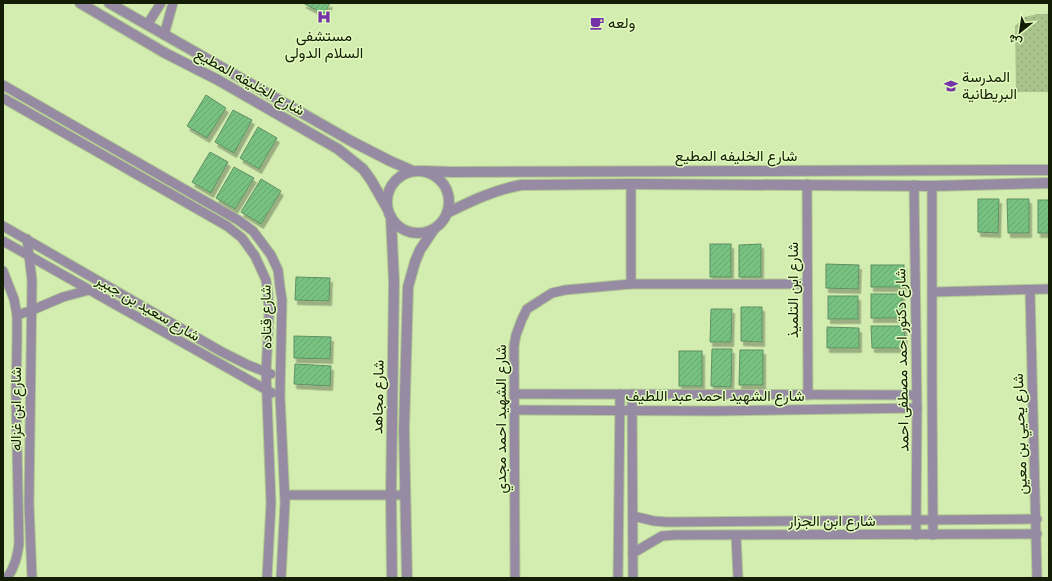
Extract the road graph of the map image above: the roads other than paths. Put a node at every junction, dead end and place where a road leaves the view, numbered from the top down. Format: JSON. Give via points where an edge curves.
{"nodes":[{"id":1,"x":80,"y":3,"type":"edge"},
{"id":2,"x":109,"y":3,"type":"edge"},
{"id":3,"x":161,"y":3,"type":"edge"},
{"id":4,"x":173,"y":3,"type":"edge"},
{"id":5,"x":147,"y":25,"type":"junction"},
{"id":6,"x":164,"y":35,"type":"junction"},
{"id":7,"x":140,"y":37,"type":"junction"},
{"id":8,"x":160,"y":50,"type":"junction"},
{"id":9,"x":3,"y":85,"type":"edge"},
{"id":10,"x":3,"y":98,"type":"edge"},
{"id":11,"x":1049,"y":170,"type":"edge"},
{"id":12,"x":418,"y":171,"type":"junction"},
{"id":13,"x":566,"y":171,"type":"junction"},
{"id":14,"x":1049,"y":182,"type":"edge"},
{"id":15,"x":566,"y":184,"type":"junction"},
{"id":16,"x":632,"y":184,"type":"junction"},
{"id":17,"x":807,"y":184,"type":"junction"},
{"id":18,"x":914,"y":185,"type":"junction"},
{"id":19,"x":932,"y":186,"type":"junction"},
{"id":20,"x":389,"y":213,"type":"junction"},
{"id":21,"x":447,"y":213,"type":"junction"},
{"id":22,"x":3,"y":226,"type":"edge"},
{"id":23,"x":434,"y":229,"type":"junction"},
{"id":24,"x":27,"y":240,"type":"junction"},
{"id":25,"x":3,"y":241,"type":"edge"},
{"id":26,"x":29,"y":255,"type":"junction"},
{"id":27,"x":3,"y":271,"type":"edge"},
{"id":28,"x":630,"y":284,"type":"junction"},
{"id":29,"x":807,"y":284,"type":"junction"},
{"id":30,"x":1049,"y":289,"type":"edge"},
{"id":31,"x":89,"y":290,"type":"junction"},
{"id":32,"x":1030,"y":290,"type":"junction"},
{"id":33,"x":933,"y":292,"type":"junction"},
{"id":34,"x":30,"y":312,"type":"junction"},
{"id":35,"x":17,"y":315,"type":"junction"},
{"id":36,"x":266,"y":372,"type":"junction"},
{"id":37,"x":280,"y":377,"type":"junction"},
{"id":38,"x":267,"y":391,"type":"junction"},
{"id":39,"x":514,"y":394,"type":"junction"},
{"id":40,"x":620,"y":394,"type":"junction"},
{"id":41,"x":632,"y":394,"type":"junction"},
{"id":42,"x":808,"y":395,"type":"junction"},
{"id":43,"x":916,"y":395,"type":"junction"},
{"id":44,"x":280,"y":396,"type":"junction"},
{"id":45,"x":916,"y":408,"type":"junction"},
{"id":46,"x":514,"y":410,"type":"junction"},
{"id":47,"x":620,"y":411,"type":"junction"},
{"id":48,"x":632,"y":411,"type":"junction"},
{"id":49,"x":270,"y":488,"type":"junction"},
{"id":50,"x":285,"y":495,"type":"junction"},
{"id":51,"x":391,"y":495,"type":"junction"},
{"id":52,"x":405,"y":495,"type":"junction"},
{"id":53,"x":271,"y":503,"type":"junction"},
{"id":54,"x":633,"y":516,"type":"junction"},
{"id":55,"x":1037,"y":519,"type":"junction"},
{"id":56,"x":917,"y":520,"type":"junction"},
{"id":57,"x":932,"y":520,"type":"junction"},
{"id":58,"x":1036,"y":534,"type":"junction"},
{"id":59,"x":736,"y":535,"type":"junction"},
{"id":60,"x":916,"y":535,"type":"junction"},
{"id":61,"x":933,"y":535,"type":"junction"},
{"id":62,"x":633,"y":553,"type":"junction"},
{"id":63,"x":7,"y":578,"type":"edge"},
{"id":64,"x":32,"y":578,"type":"edge"},
{"id":65,"x":267,"y":578,"type":"edge"},
{"id":66,"x":281,"y":578,"type":"edge"},
{"id":67,"x":392,"y":578,"type":"edge"},
{"id":68,"x":407,"y":578,"type":"edge"},
{"id":69,"x":515,"y":578,"type":"edge"},
{"id":70,"x":618,"y":578,"type":"edge"},
{"id":71,"x":633,"y":578,"type":"edge"},
{"id":72,"x":738,"y":578,"type":"edge"},
{"id":73,"x":1037,"y":578,"type":"edge"}],
"edges":[{"from":1,"to":7,"type":"street","name":"شارع الخليفه المطيع"},
{"from":2,"to":5,"type":"street","name":"شارع الخليفه المطيع"},
{"from":3,"to":5,"type":"street"},
{"from":4,"to":6,"type":"street"},
{"from":5,"to":6,"type":"street","name":"شارع الخليفه المطيع"},
{"from":5,"to":7,"type":"street"},
{"from":6,"to":8,"type":"street"},
{"from":6,"to":12,"type":"street","name":"شارع الخليفه المطيع","via":[[352,141],[390,161]]},
{"from":7,"to":8,"type":"street","name":"شارع الخليفه المطيع"},
{"from":8,"to":20,"type":"street","name":"شارع الخليفه المطيع","via":[[338,149],[363,169]]},
{"from":9,"to":37,"type":"street","name":"شارع قتاده","via":[[253,231],[271,255],[278,270],[282,300]]},
{"from":10,"to":36,"type":"street","name":"شارع قتاده","via":[[227,226],[242,238],[255,256],[266,280],[269,316]]},
{"from":11,"to":13,"type":"street","name":"شارع الخليفه المطيع"},
{"from":12,"to":13,"type":"street","name":"شارع الخليفه المطيع"},
{"from":12,"to":20,"type":"street","via":[[403,174],[389,188]]},
{"from":12,"to":21,"type":"street","via":[[433,174],[442,182],[449,202]]},
{"from":13,"to":15,"type":"street"},
{"from":14,"to":19,"type":"street","name":"شارع الخليفه المطيع"},
{"from":15,"to":16,"type":"street","name":"شارع الخليفه المطيع"},
{"from":15,"to":21,"type":"street","name":"شارع الخليفه المطيع","via":[[504,188]]},
{"from":16,"to":17,"type":"street","name":"شارع الخليفه المطيع"},
{"from":16,"to":28,"type":"street"},
{"from":17,"to":18,"type":"street","name":"شارع الخليفه المطيع"},
{"from":17,"to":29,"type":"street","name":"شارع ابن التلميذ"},
{"from":18,"to":19,"type":"street","name":"شارع الخليفه المطيع"},
{"from":18,"to":43,"type":"street","name":"شارع دكتور احمد مصطفى احمد"},
{"from":19,"to":33,"type":"street","name":"شارع دكتور احمد مصطفى احمد"},
{"from":20,"to":23,"type":"street","via":[[397,225],[405,230],[415,233]]},
{"from":20,"to":51,"type":"street","name":"شارع مجاهد","via":[[394,276]]},
{"from":21,"to":23,"type":"street"},
{"from":22,"to":24,"type":"street","name":"شارع سعيد بن جبير"},
{"from":23,"to":52,"type":"street","name":"شارع مجاهد","via":[[420,250],[408,287]]},
{"from":24,"to":26,"type":"street","name":"شارع ابن غزاله"},
{"from":24,"to":36,"type":"street","name":"شارع سعيد بن جبير","via":[[222,352]]},
{"from":25,"to":26,"type":"street","name":"شارع سعيد بن جبير"},
{"from":26,"to":31,"type":"street","name":"شارع سعيد بن جبير"},
{"from":26,"to":34,"type":"street","name":"شارع ابن غزاله","via":[[32,280]]},
{"from":27,"to":35,"type":"street","name":"شارع ابن غزاله"},
{"from":28,"to":29,"type":"street","name":"شارع الشهيد احمد مجدي"},
{"from":28,"to":39,"type":"street","name":"شارع الشهيد احمد مجدي","via":[[564,290],[552,293],[528,309],[522,319],[514,346]]},
{"from":29,"to":42,"type":"street","name":"شارع ابن التلميذ"},
{"from":30,"to":32,"type":"street"},
{"from":31,"to":34,"type":"street","via":[[63,297]]},
{"from":31,"to":38,"type":"street","name":"شارع سعيد بن جبير"},
{"from":32,"to":33,"type":"street"},
{"from":32,"to":55,"type":"street","name":"شارع يحيي بن معين"},
{"from":33,"to":57,"type":"street","name":"شارع دكتور احمد مصطفى احمد"},
{"from":34,"to":35,"type":"street"},
{"from":34,"to":64,"type":"street","name":"شارع ابن غزاله","via":[[29,504]]},
{"from":35,"to":63,"type":"street","name":"شارع ابن غزاله","via":[[19,544],[17,559]]},
{"from":36,"to":37,"type":"street","name":"شارع سعيد بن جبير"},
{"from":36,"to":38,"type":"street","name":"شارع قتاده"},
{"from":37,"to":44,"type":"street","name":"شارع قتاده"},
{"from":38,"to":44,"type":"street","name":"شارع سعيد بن جبير"},
{"from":38,"to":49,"type":"street","name":"شارع قتاده"},
{"from":39,"to":40,"type":"street","name":"شارع الشهيد احمد عبد اللطيف"},
{"from":39,"to":46,"type":"street","name":"شارع الشهيد احمد مجدي"},
{"from":40,"to":41,"type":"street","name":"شارع الشهيد احمد عبد اللطيف"},
{"from":40,"to":47,"type":"street"},
{"from":41,"to":42,"type":"street","name":"شارع الشهيد احمد عبد اللطيف"},
{"from":41,"to":48,"type":"street"},
{"from":42,"to":43,"type":"street","name":"شارع الشهيد احمد عبد اللطيف"},
{"from":43,"to":45,"type":"street","name":"شارع دكتور احمد مصطفى احمد"},
{"from":44,"to":50,"type":"street","name":"شارع قتاده"},
{"from":45,"to":48,"type":"street","name":"شارع الشهيد احمد عبد اللطيف"},
{"from":45,"to":56,"type":"street","name":"شارع دكتور احمد مصطفى احمد"},
{"from":46,"to":47,"type":"street","name":"شارع الشهيد احمد عبد اللطيف"},
{"from":46,"to":69,"type":"street","name":"شارع الشهيد احمد مجدي"},
{"from":47,"to":48,"type":"street","name":"شارع الشهيد احمد عبد اللطيف"},
{"from":47,"to":70,"type":"street"},
{"from":48,"to":54,"type":"street"},
{"from":49,"to":50,"type":"street"},
{"from":49,"to":53,"type":"street","name":"شارع قتاده"},
{"from":50,"to":51,"type":"street"},
{"from":50,"to":53,"type":"street"},
{"from":50,"to":66,"type":"street","name":"شارع قتاده"},
{"from":51,"to":52,"type":"street"},
{"from":51,"to":67,"type":"street","name":"شارع مجاهد"},
{"from":52,"to":68,"type":"street","name":"شارع مجاهد"},
{"from":53,"to":65,"type":"street","name":"شارع قتاده"},
{"from":54,"to":56,"type":"street","name":"شارع ابن الجزار","via":[[667,522]]},
{"from":54,"to":62,"type":"street"},
{"from":55,"to":57,"type":"street","name":"شارع ابن الجزار"},
{"from":55,"to":58,"type":"street","name":"شارع يحيي بن معين"},
{"from":56,"to":57,"type":"street","name":"شارع ابن الجزار"},
{"from":56,"to":60,"type":"street","name":"شارع دكتور احمد مصطفى احمد"},
{"from":57,"to":61,"type":"street","name":"شارع دكتور احمد مصطفى احمد"},
{"from":58,"to":61,"type":"street","name":"شارع ابن الجزار"},
{"from":58,"to":73,"type":"street","name":"شارع يحيي بن معين"},
{"from":59,"to":60,"type":"street","name":"شارع ابن الجزار"},
{"from":59,"to":62,"type":"street","name":"شارع ابن الجزار","via":[[662,536]]},
{"from":59,"to":72,"type":"street"},
{"from":60,"to":61,"type":"street","name":"شارع ابن الجزار"},
{"from":62,"to":71,"type":"street"}]}
